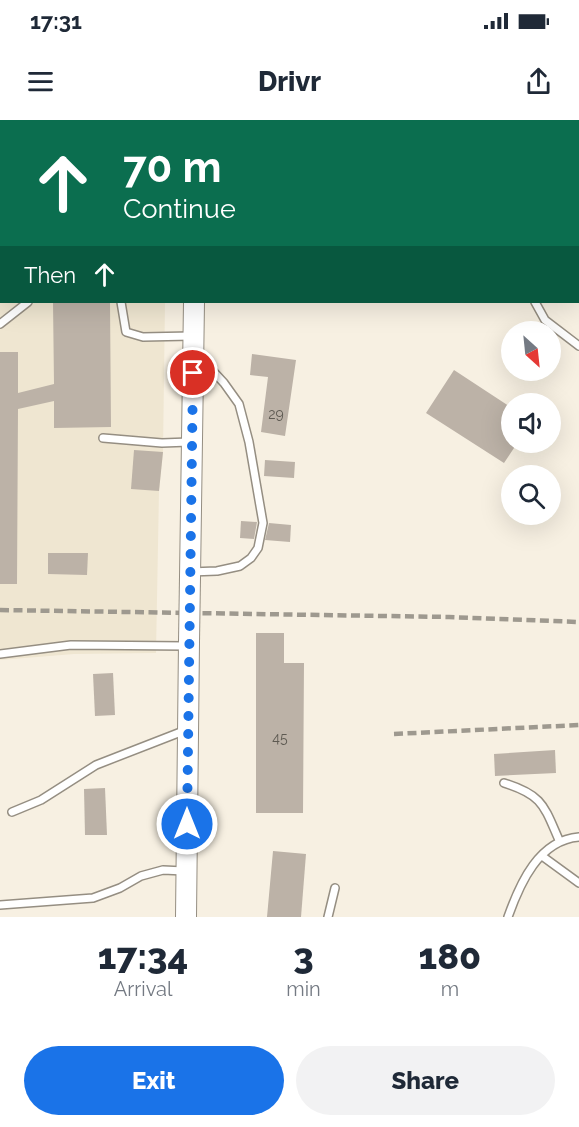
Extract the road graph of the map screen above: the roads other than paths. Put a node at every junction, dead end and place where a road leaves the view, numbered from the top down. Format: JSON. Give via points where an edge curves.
{"nodes":[{"id":1,"x":27,"y":303,"type":"edge"},
{"id":2,"x":122,"y":303,"type":"edge"},
{"id":3,"x":194,"y":303,"type":"edge"},
{"id":4,"x":536,"y":303,"type":"edge"},
{"id":5,"x":0,"y":324,"type":"edge"},
{"id":6,"x":193,"y":343,"type":"junction"},
{"id":7,"x":579,"y":346,"type":"edge"},
{"id":8,"x":103,"y":438,"type":"dead end"},
{"id":9,"x":192,"y":442,"type":"junction"},
{"id":10,"x":190,"y":575,"type":"junction"},
{"id":11,"x":189,"y":644,"type":"junction"},
{"id":12,"x":0,"y":654,"type":"edge"},
{"id":13,"x":188,"y":729,"type":"junction"},
{"id":14,"x":504,"y":783,"type":"dead end"},
{"id":15,"x":12,"y":812,"type":"dead end"},
{"id":16,"x":579,"y":837,"type":"edge"},
{"id":17,"x":559,"y":840,"type":"junction"},
{"id":18,"x":542,"y":856,"type":"junction"},
{"id":19,"x":187,"y":871,"type":"junction"},
{"id":20,"x":579,"y":883,"type":"edge"},
{"id":21,"x":335,"y":888,"type":"dead end"},
{"id":22,"x":0,"y":905,"type":"edge"},
{"id":23,"x":186,"y":917,"type":"edge"},
{"id":24,"x":328,"y":917,"type":"edge"},
{"id":25,"x":508,"y":917,"type":"edge"}],
"edges":[{"from":1,"to":5,"type":"lane"},
{"from":2,"to":6,"type":"lane","via":[[126,332]]},
{"from":3,"to":6,"type":"main road"},
{"from":4,"to":7,"type":"lane","via":[[545,320]]},
{"from":6,"to":9,"type":"main road"},
{"from":6,"to":10,"type":"lane","via":[[239,404],[263,523],[258,548],[240,566]]},
{"from":8,"to":9,"type":"lane"},
{"from":9,"to":10,"type":"main road"},
{"from":10,"to":11,"type":"main road","bridge":true},
{"from":11,"to":12,"type":"lane","via":[[71,645]]},
{"from":11,"to":13,"type":"main road"},
{"from":13,"to":15,"type":"lane","via":[[96,765],[41,800]]},
{"from":13,"to":19,"type":"main road"},
{"from":14,"to":17,"type":"lane","via":[[539,799]]},
{"from":16,"to":17,"type":"lane"},
{"from":17,"to":18,"type":"lane"},
{"from":18,"to":20,"type":"lane"},
{"from":18,"to":25,"type":"lane","via":[[525,877]]},
{"from":19,"to":22,"type":"lane","via":[[163,870],[141,876],[93,898]]},
{"from":19,"to":23,"type":"main road"},
{"from":21,"to":24,"type":"lane"}]}
